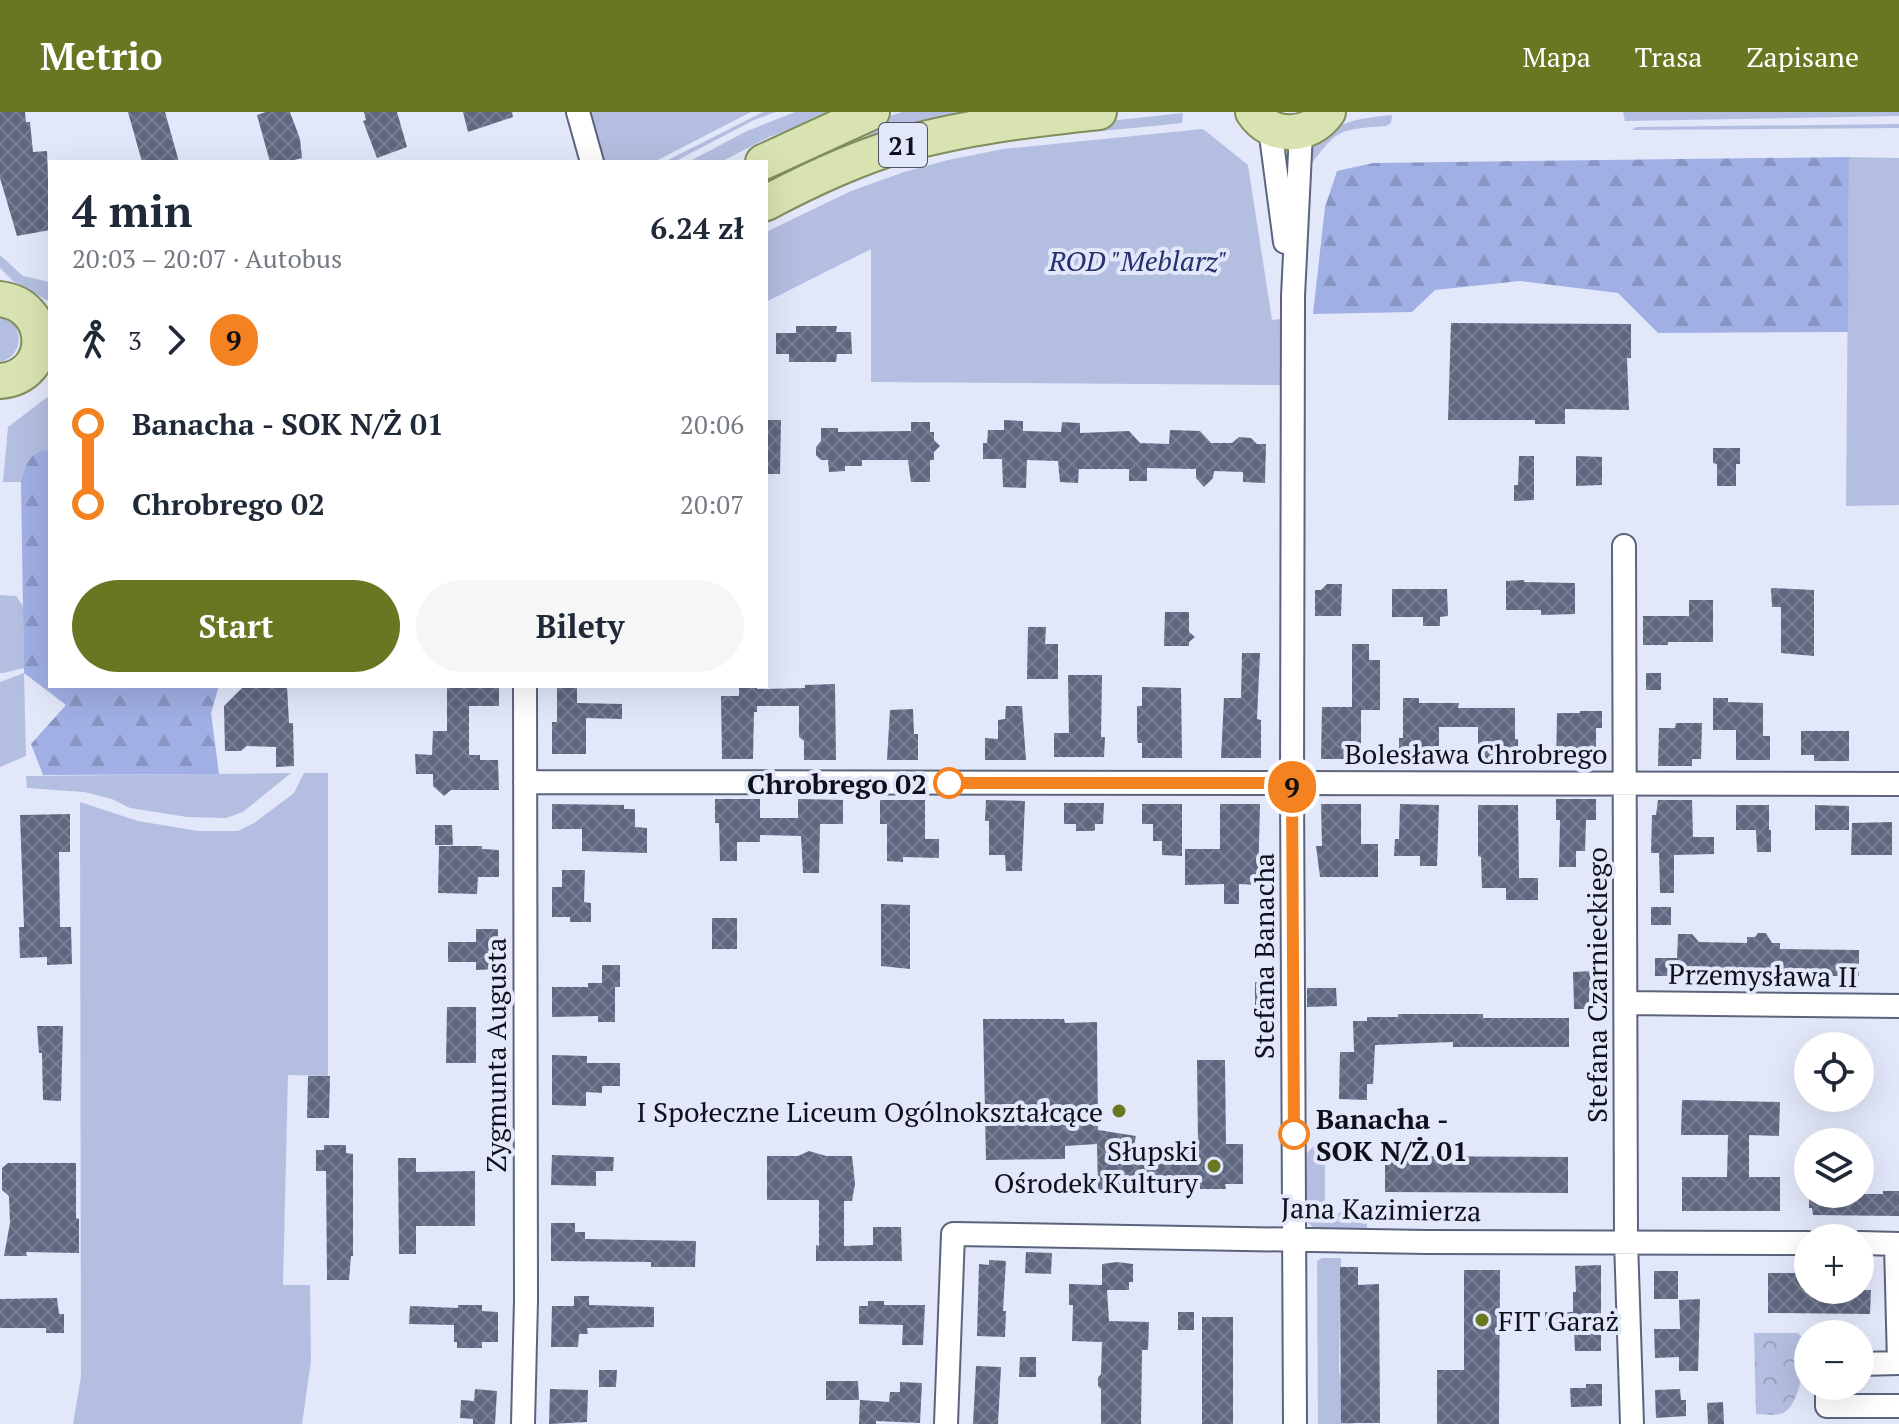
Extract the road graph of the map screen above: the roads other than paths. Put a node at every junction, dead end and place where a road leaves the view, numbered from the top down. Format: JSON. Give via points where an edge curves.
{"nodes":[{"id":1,"x":578,"y":112,"type":"edge"},
{"id":2,"x":872,"y":112,"type":"edge"},
{"id":3,"x":1099,"y":112,"type":"edge"},
{"id":4,"x":1288,"y":121,"type":"edge"},
{"id":5,"x":591,"y":160,"type":"edge"},
{"id":6,"x":767,"y":160,"type":"edge"},
{"id":7,"x":768,"y":202,"type":"edge"},
{"id":8,"x":1293,"y":296,"type":"junction"},
{"id":9,"x":1,"y":297,"type":"edge"},
{"id":10,"x":42,"y":319,"type":"edge"},
{"id":11,"x":43,"y":355,"type":"edge"},
{"id":12,"x":0,"y":381,"type":"edge"},
{"id":13,"x":1624,"y":546,"type":"dead end"},
{"id":14,"x":525,"y":688,"type":"edge"},
{"id":15,"x":525,"y":782,"type":"junction"},
{"id":16,"x":1292,"y":783,"type":"junction"},
{"id":17,"x":1626,"y":783,"type":"junction"},
{"id":18,"x":1899,"y":784,"type":"edge"},
{"id":19,"x":1626,"y":1003,"type":"junction"},
{"id":20,"x":1899,"y":1006,"type":"edge"},
{"id":21,"x":1294,"y":1238,"type":"junction"},
{"id":22,"x":1626,"y":1241,"type":"junction"},
{"id":23,"x":1794,"y":1243,"type":"edge"},
{"id":24,"x":1874,"y":1243,"type":"edge"},
{"id":25,"x":1898,"y":1244,"type":"edge"},
{"id":26,"x":1874,"y":1364,"type":"edge"},
{"id":27,"x":1827,"y":1400,"type":"edge"},
{"id":28,"x":1899,"y":1406,"type":"edge"},
{"id":29,"x":523,"y":1424,"type":"edge"},
{"id":30,"x":946,"y":1424,"type":"edge"},
{"id":31,"x":1295,"y":1424,"type":"edge"},
{"id":32,"x":1632,"y":1424,"type":"edge"}],
"edges":[{"from":1,"to":5,"type":"street"},
{"from":2,"to":6,"type":"main road","number":"21"},
{"from":3,"to":7,"type":"main road","number":"21","via":[[961,131],[899,146]]},
{"from":4,"to":8,"type":"street","name":"Stefana Banacha"},
{"from":4,"to":8,"type":"street","name":"Stefana Banacha"},
{"from":8,"to":16,"type":"street","name":"Stefana Banacha"},
{"from":9,"to":10,"type":"main road"},
{"from":10,"to":11,"type":"main road"},
{"from":11,"to":12,"type":"main road","via":[[14,379]]},
{"from":13,"to":17,"type":"street","name":"Stefana Czarnieckiego"},
{"from":14,"to":15,"type":"street","name":"Zygmunta Augusta"},
{"from":15,"to":16,"type":"street","name":"Bolesława Chrobrego"},
{"from":15,"to":29,"type":"street","name":"Zygmunta Augusta"},
{"from":16,"to":17,"type":"street","name":"Bolesława Chrobrego"},
{"from":16,"to":21,"type":"street","name":"Stefana Banacha"},
{"from":17,"to":18,"type":"street","name":"Bolesława Chrobrego"},
{"from":17,"to":19,"type":"street","name":"Stefana Czarnieckiego"},
{"from":19,"to":20,"type":"street","name":"Przemysława II"},
{"from":19,"to":22,"type":"street","name":"Stefana Czarnieckiego"},
{"from":21,"to":22,"type":"street","name":"Jana Kazimierza"},
{"from":21,"to":30,"type":"street","name":"Jana Kazimierza","via":[[953,1234]]},
{"from":21,"to":31,"type":"street","name":"Stefana Banacha"},
{"from":22,"to":23,"type":"street","name":"Jana Kazimierza"},
{"from":22,"to":32,"type":"street","name":"Stefana Czarnieckiego"},
{"from":24,"to":25,"type":"street"},
{"from":25,"to":26,"type":"street","via":[[1899,1363]]},
{"from":27,"to":28,"type":"street","via":[[1827,1406]]}]}
